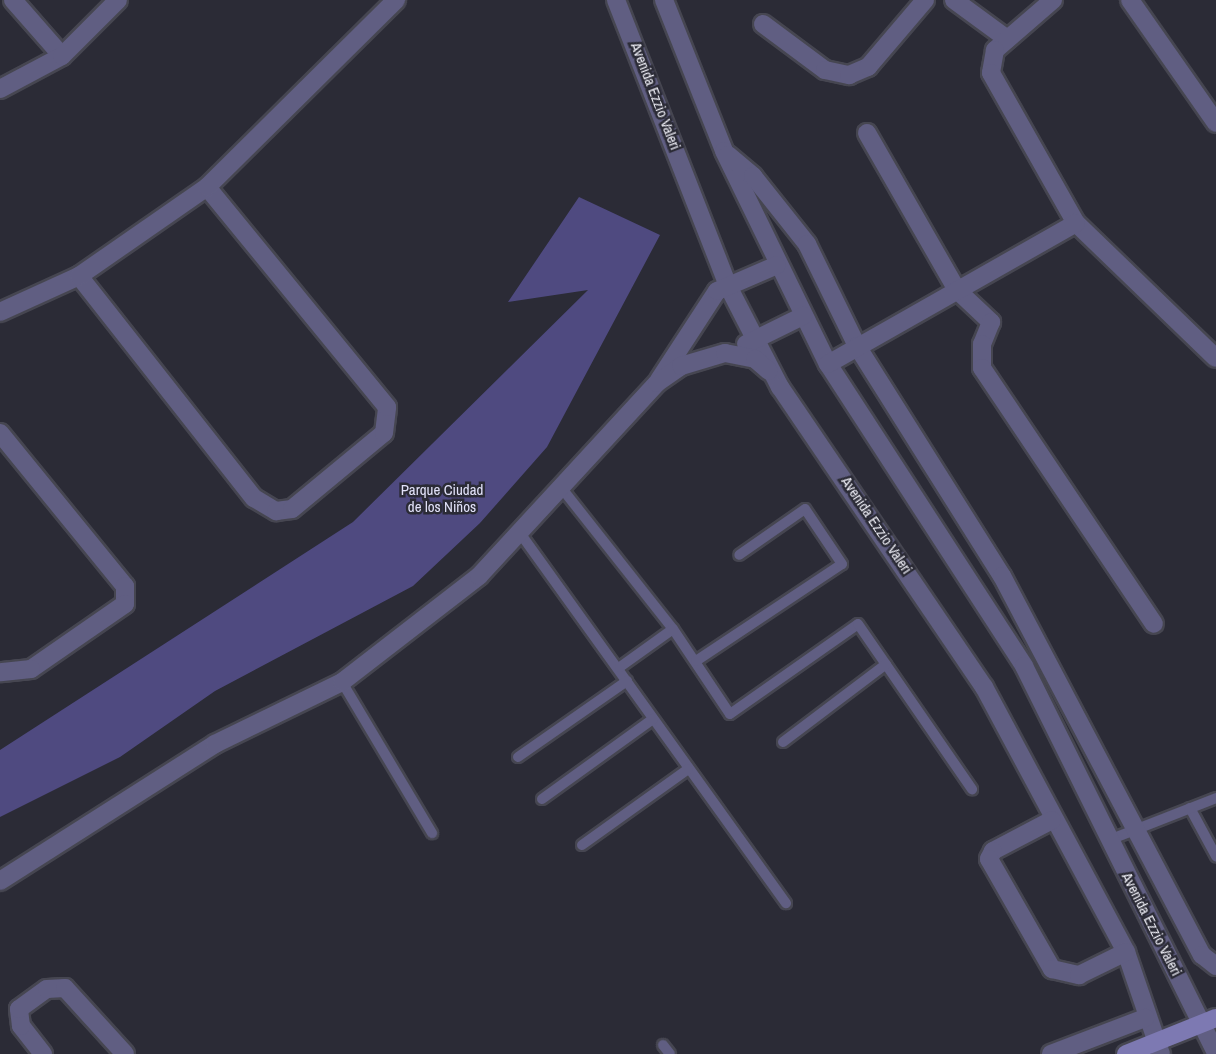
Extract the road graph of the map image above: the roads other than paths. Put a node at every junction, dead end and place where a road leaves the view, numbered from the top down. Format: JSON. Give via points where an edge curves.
{"nodes":[{"id":1,"x":13,"y":0,"type":"edge"},
{"id":2,"x":118,"y":0,"type":"edge"},
{"id":3,"x":396,"y":0,"type":"edge"},
{"id":4,"x":616,"y":0,"type":"edge"},
{"id":5,"x":664,"y":0,"type":"edge"},
{"id":6,"x":925,"y":0,"type":"edge"},
{"id":7,"x":954,"y":0,"type":"edge"},
{"id":8,"x":1053,"y":0,"type":"edge"},
{"id":9,"x":1130,"y":0,"type":"edge"},
{"id":10,"x":763,"y":24,"type":"dead end"},
{"id":11,"x":1007,"y":39,"type":"junction"},
{"id":12,"x":62,"y":56,"type":"junction"},
{"id":13,"x":0,"y":88,"type":"edge"},
{"id":14,"x":1216,"y":123,"type":"edge"},
{"id":15,"x":867,"y":133,"type":"dead end"},
{"id":16,"x":724,"y":151,"type":"junction"},
{"id":17,"x":207,"y":187,"type":"junction"},
{"id":18,"x":1076,"y":223,"type":"junction"},
{"id":19,"x":777,"y":265,"type":"junction"},
{"id":20,"x":79,"y":276,"type":"junction"},
{"id":21,"x":728,"y":286,"type":"junction"},
{"id":22,"x":957,"y":290,"type":"junction"},
{"id":23,"x":0,"y":312,"type":"edge"},
{"id":24,"x":803,"y":316,"type":"junction"},
{"id":25,"x":756,"y":339,"type":"junction"},
{"id":26,"x":857,"y":346,"type":"junction"},
{"id":27,"x":725,"y":353,"type":"junction"},
{"id":28,"x":1216,"y":358,"type":"edge"},
{"id":29,"x":828,"y":364,"type":"junction"},
{"id":30,"x":657,"y":383,"type":"junction"},
{"id":31,"x":780,"y":387,"type":"junction"},
{"id":32,"x":0,"y":433,"type":"edge"},
{"id":33,"x":560,"y":486,"type":"junction"},
{"id":34,"x":520,"y":533,"type":"junction"},
{"id":35,"x":739,"y":555,"type":"dead end"},
{"id":36,"x":1002,"y":576,"type":"junction"},
{"id":37,"x":980,"y":593,"type":"junction"},
{"id":38,"x":1154,"y":624,"type":"dead end"},
{"id":39,"x":673,"y":629,"type":"junction"},
{"id":40,"x":696,"y":661,"type":"junction"},
{"id":41,"x":886,"y":664,"type":"junction"},
{"id":42,"x":620,"y":667,"type":"junction"},
{"id":43,"x":0,"y":672,"type":"edge"},
{"id":44,"x":627,"y":681,"type":"junction"},
{"id":45,"x":342,"y":682,"type":"junction"},
{"id":46,"x":652,"y":718,"type":"junction"},
{"id":47,"x":783,"y":742,"type":"dead end"},
{"id":48,"x":518,"y":757,"type":"dead end"},
{"id":49,"x":688,"y":769,"type":"junction"},
{"id":50,"x":972,"y":789,"type":"dead end"},
{"id":51,"x":1216,"y":798,"type":"edge"},
{"id":52,"x":542,"y":799,"type":"dead end"},
{"id":53,"x":1190,"y":808,"type":"junction"},
{"id":54,"x":1052,"y":820,"type":"junction"},
{"id":55,"x":1137,"y":827,"type":"junction"},
{"id":56,"x":432,"y":833,"type":"dead end"},
{"id":57,"x":1109,"y":840,"type":"junction"},
{"id":58,"x":582,"y":845,"type":"dead end"},
{"id":59,"x":1216,"y":856,"type":"edge"},
{"id":60,"x":0,"y":881,"type":"edge"},
{"id":61,"x":786,"y":903,"type":"dead end"},
{"id":62,"x":1126,"y":952,"type":"junction"},
{"id":63,"x":1216,"y":966,"type":"edge"},
{"id":64,"x":1145,"y":1018,"type":"junction"},
{"id":65,"x":1209,"y":1020,"type":"edge"},
{"id":66,"x":1157,"y":1048,"type":"edge"},
{"id":67,"x":1216,"y":1053,"type":"edge"},
{"id":68,"x":43,"y":1054,"type":"edge"},
{"id":69,"x":124,"y":1054,"type":"edge"},
{"id":70,"x":1052,"y":1054,"type":"edge"},
{"id":71,"x":1126,"y":1054,"type":"edge"}],
"edges":[{"from":1,"to":12,"type":"street"},
{"from":2,"to":12,"type":"street"},
{"from":3,"to":17,"type":"street"},
{"from":4,"to":21,"type":"street","name":"Avenida Ezzio Valeri"},
{"from":5,"to":16,"type":"street","name":"Avenida Ezzio Valeri"},
{"from":6,"to":10,"type":"street","via":[[868,68],[849,75],[825,70]]},
{"from":7,"to":11,"type":"street"},
{"from":8,"to":11,"type":"street"},
{"from":9,"to":14,"type":"street"},
{"from":11,"to":18,"type":"street","via":[[990,60],[991,73]]},
{"from":12,"to":13,"type":"street"},
{"from":15,"to":22,"type":"street"},
{"from":16,"to":19,"type":"street","name":"Avenida Ezzio Valeri"},
{"from":16,"to":26,"type":"street","via":[[753,176],[807,244]]},
{"from":17,"to":20,"type":"street"},
{"from":17,"to":20,"type":"street","via":[[387,407],[384,433],[292,509],[276,511],[254,498]]},
{"from":18,"to":22,"type":"street"},
{"from":18,"to":28,"type":"street"},
{"from":19,"to":21,"type":"street"},
{"from":19,"to":24,"type":"street","name":"Avenida Ezzio Valeri"},
{"from":20,"to":23,"type":"street"},
{"from":21,"to":25,"type":"street","name":"Avenida Ezzio Valeri"},
{"from":21,"to":30,"type":"street","via":[[703,307]]},
{"from":22,"to":26,"type":"street"},
{"from":22,"to":38,"type":"street","via":[[992,322],[982,344],[982,368]]},
{"from":24,"to":25,"type":"street"},
{"from":24,"to":29,"type":"street","name":"Avenida Ezzio Valeri"},
{"from":25,"to":27,"type":"street"},
{"from":25,"to":31,"type":"street","name":"Avenida Ezzio Valeri"},
{"from":26,"to":29,"type":"street"},
{"from":26,"to":36,"type":"street"},
{"from":27,"to":30,"type":"street","via":[[693,360]]},
{"from":27,"to":31,"type":"street","via":[[766,366]]},
{"from":29,"to":37,"type":"street","name":"Avenida Ezzio Valeri"},
{"from":30,"to":33,"type":"street"},
{"from":31,"to":54,"type":"street","name":"Avenida Ezzio Valeri","via":[[984,687]]},
{"from":32,"to":43,"type":"street","via":[[125,586],[125,604],[31,669]]},
{"from":33,"to":34,"type":"street"},
{"from":33,"to":39,"type":"lane"},
{"from":34,"to":42,"type":"lane"},
{"from":34,"to":45,"type":"street","via":[[479,576]]},
{"from":35,"to":40,"type":"lane","via":[[805,509],[842,564]]},
{"from":36,"to":37,"type":"street"},
{"from":36,"to":55,"type":"street"},
{"from":37,"to":57,"type":"street","name":"Avenida Ezzio Valeri","via":[[1024,666]]},
{"from":39,"to":40,"type":"lane"},
{"from":39,"to":42,"type":"lane"},
{"from":40,"to":41,"type":"lane","via":[[730,714],[858,624]]},
{"from":41,"to":47,"type":"lane"},
{"from":41,"to":50,"type":"lane"},
{"from":42,"to":44,"type":"lane"},
{"from":44,"to":46,"type":"lane"},
{"from":44,"to":48,"type":"lane"},
{"from":45,"to":56,"type":"lane"},
{"from":45,"to":60,"type":"street","via":[[215,744]]},
{"from":46,"to":49,"type":"lane"},
{"from":46,"to":52,"type":"lane"},
{"from":49,"to":58,"type":"lane"},
{"from":49,"to":61,"type":"lane"},
{"from":51,"to":53,"type":"lane"},
{"from":53,"to":55,"type":"lane"},
{"from":53,"to":59,"type":"lane"},
{"from":54,"to":62,"type":"street","name":"Avenida Ezzio Valeri"},
{"from":54,"to":62,"type":"street","via":[[993,851],[989,859],[1052,969],[1079,975]]},
{"from":55,"to":57,"type":"lane"},
{"from":55,"to":63,"type":"street","via":[[1202,955]]},
{"from":57,"to":65,"type":"street","name":"Avenida Ezzio Valeri"},
{"from":62,"to":64,"type":"street","name":"Avenida Ezzio Valeri"},
{"from":64,"to":66,"type":"street","name":"Avenida Ezzio Valeri"},
{"from":64,"to":70,"type":"street"},
{"from":65,"to":66,"type":"street"},
{"from":65,"to":67,"type":"street","name":"Avenida Ezzio Valeri"},
{"from":66,"to":71,"type":"street"},
{"from":68,"to":69,"type":"street","via":[[21,1026],[19,1010],[46,989],[65,988]]}]}
